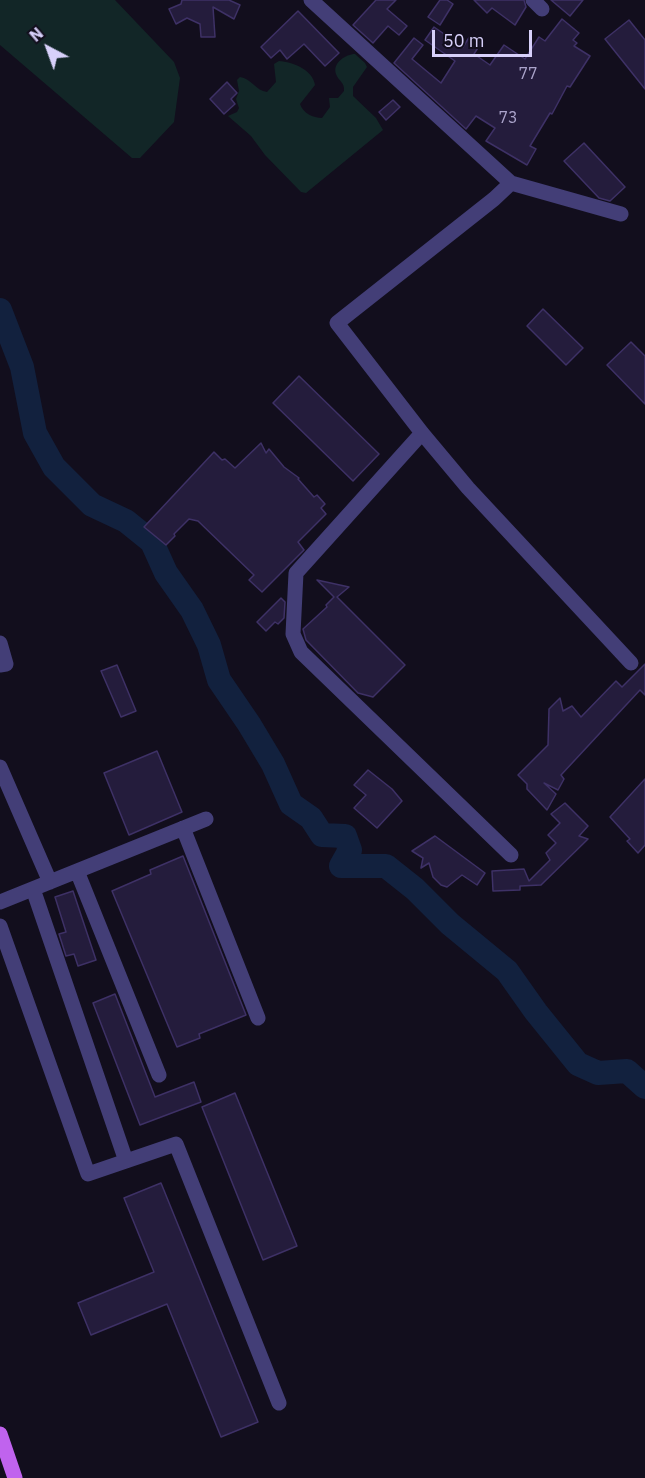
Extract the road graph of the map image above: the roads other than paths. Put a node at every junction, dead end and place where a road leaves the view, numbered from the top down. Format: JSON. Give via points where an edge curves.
{"nodes":[{"id":1,"x":311,"y":0,"type":"edge"},
{"id":2,"x":511,"y":183,"type":"junction"},
{"id":3,"x":621,"y":214,"type":"dead end"},
{"id":4,"x":422,"y":433,"type":"junction"},
{"id":5,"x":0,"y":643,"type":"edge"},
{"id":6,"x":631,"y":663,"type":"dead end"},
{"id":7,"x":0,"y":665,"type":"edge"},
{"id":8,"x":0,"y":767,"type":"edge"},
{"id":9,"x":206,"y":819,"type":"dead end"},
{"id":10,"x":183,"y":828,"type":"junction"},
{"id":11,"x":511,"y":855,"type":"dead end"},
{"id":12,"x":77,"y":871,"type":"junction"},
{"id":13,"x":50,"y":882,"type":"junction"},
{"id":14,"x":33,"y":889,"type":"junction"},
{"id":15,"x":0,"y":902,"type":"edge"},
{"id":16,"x":0,"y":926,"type":"edge"},
{"id":17,"x":258,"y":1018,"type":"dead end"},
{"id":18,"x":159,"y":1075,"type":"dead end"},
{"id":19,"x":126,"y":1161,"type":"junction"},
{"id":20,"x":279,"y":1403,"type":"dead end"},
{"id":21,"x":0,"y":1434,"type":"edge"},
{"id":22,"x":15,"y":1478,"type":"edge"}],
"edges":[{"from":1,"to":2,"type":"street"},
{"from":2,"to":3,"type":"street"},
{"from":2,"to":4,"type":"street","via":[[337,323]]},
{"from":4,"to":6,"type":"street"},
{"from":4,"to":11,"type":"street","via":[[296,573],[293,634],[301,652]]},
{"from":5,"to":7,"type":"street","via":[[6,664]]},
{"from":8,"to":13,"type":"street"},
{"from":9,"to":10,"type":"street"},
{"from":10,"to":12,"type":"street"},
{"from":10,"to":17,"type":"street"},
{"from":12,"to":13,"type":"street"},
{"from":12,"to":18,"type":"street"},
{"from":13,"to":14,"type":"street"},
{"from":14,"to":15,"type":"street"},
{"from":14,"to":19,"type":"street"},
{"from":16,"to":19,"type":"street","via":[[88,1174]]},
{"from":19,"to":20,"type":"street","via":[[176,1144]]},
{"from":21,"to":22,"type":"main road"}]}
